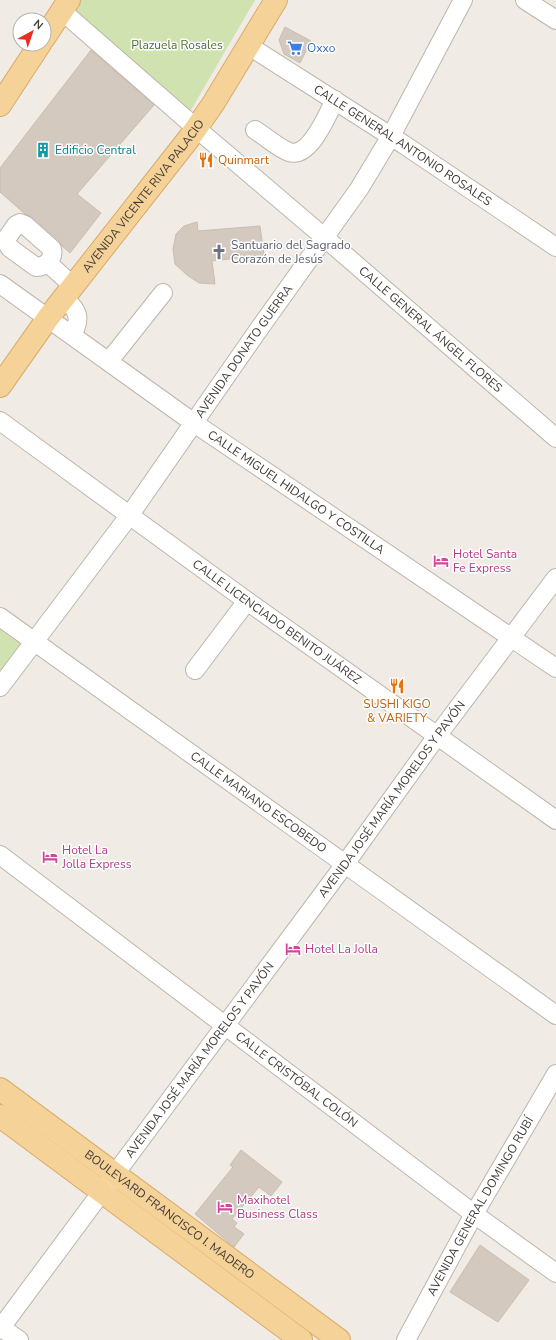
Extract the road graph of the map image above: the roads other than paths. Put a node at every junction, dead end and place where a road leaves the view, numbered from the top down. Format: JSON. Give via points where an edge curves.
{"nodes":[{"id":1,"x":276,"y":0,"type":"edge"},
{"id":2,"x":462,"y":0,"type":"edge"},
{"id":3,"x":525,"y":0,"type":"edge"},
{"id":4,"x":65,"y":4,"type":"edge"},
{"id":5,"x":556,"y":20,"type":"edge"},
{"id":6,"x":52,"y":25,"type":"edge"},
{"id":7,"x":249,"y":46,"type":"junction"},
{"id":8,"x":35,"y":52,"type":"edge"},
{"id":9,"x":335,"y":100,"type":"junction"},
{"id":10,"x":0,"y":106,"type":"edge"},
{"id":11,"x":196,"y":128,"type":"junction"},
{"id":12,"x":255,"y":130,"type":"dead end"},
{"id":13,"x":391,"y":136,"type":"junction"},
{"id":14,"x":324,"y":237,"type":"junction"},
{"id":15,"x":556,"y":247,"type":"edge"},
{"id":16,"x":48,"y":263,"type":"dead end"},
{"id":17,"x":0,"y":284,"type":"edge"},
{"id":18,"x":69,"y":292,"type":"junction"},
{"id":19,"x":163,"y":293,"type":"dead end"},
{"id":20,"x":48,"y":318,"type":"junction"},
{"id":21,"x":72,"y":335,"type":"junction"},
{"id":22,"x":109,"y":362,"type":"junction"},
{"id":23,"x":0,"y":386,"type":"edge"},
{"id":24,"x":0,"y":421,"type":"edge"},
{"id":25,"x":194,"y":422,"type":"junction"},
{"id":26,"x":556,"y":438,"type":"edge"},
{"id":27,"x":129,"y":516,"type":"junction"},
{"id":28,"x":556,"y":578,"type":"edge"},
{"id":29,"x":247,"y":601,"type":"junction"},
{"id":30,"x":0,"y":617,"type":"edge"},
{"id":31,"x":512,"y":638,"type":"junction"},
{"id":32,"x":34,"y":641,"type":"junction"},
{"id":33,"x":556,"y":668,"type":"edge"},
{"id":34,"x":196,"y":670,"type":"dead end"},
{"id":35,"x":0,"y":687,"type":"edge"},
{"id":36,"x":437,"y":736,"type":"junction"},
{"id":37,"x":556,"y":820,"type":"edge"},
{"id":38,"x":0,"y":855,"type":"edge"},
{"id":39,"x":345,"y":864,"type":"junction"},
{"id":40,"x":556,"y":1015,"type":"edge"},
{"id":41,"x":224,"y":1025,"type":"junction"},
{"id":42,"x":556,"y":1074,"type":"edge"},
{"id":43,"x":0,"y":1089,"type":"edge"},
{"id":44,"x":0,"y":1116,"type":"edge"},
{"id":45,"x":115,"y":1174,"type":"junction"},
{"id":46,"x":102,"y":1192,"type":"junction"},
{"id":47,"x":474,"y":1214,"type":"junction"},
{"id":48,"x":556,"y":1273,"type":"edge"},
{"id":49,"x":0,"y":1328,"type":"edge"},
{"id":50,"x":19,"y":1340,"type":"edge"},
{"id":51,"x":301,"y":1340,"type":"edge"},
{"id":52,"x":339,"y":1340,"type":"edge"},
{"id":53,"x":406,"y":1340,"type":"edge"}],
"edges":[{"from":1,"to":7,"type":"main road","name":"AVENIDA VICENTE RIVA PALACIO"},
{"from":2,"to":13,"type":"street","name":"AVENIDA DONATO GUERRA"},
{"from":3,"to":5,"type":"street"},
{"from":4,"to":6,"type":"main road"},
{"from":4,"to":11,"type":"street","name":"CALLE GENERAL ÁNGEL FLORES"},
{"from":7,"to":9,"type":"street","name":"CALLE GENERAL ANTONIO ROSALES"},
{"from":7,"to":11,"type":"main road","name":"AVENIDA VICENTE RIVA PALACIO","via":[[214,104]]},
{"from":8,"to":10,"type":"main road"},
{"from":9,"to":12,"type":"street","via":[[315,137],[307,148],[298,153],[289,152]]},
{"from":9,"to":13,"type":"street","name":"CALLE GENERAL ANTONIO ROSALES"},
{"from":11,"to":14,"type":"street","name":"CALLE GENERAL ÁNGEL FLORES"},
{"from":11,"to":18,"type":"main road","name":"AVENIDA VICENTE RIVA PALACIO"},
{"from":13,"to":14,"type":"street","name":"AVENIDA DONATO GUERRA","via":[[359,189]]},
{"from":13,"to":15,"type":"street","name":"CALLE GENERAL ANTONIO ROSALES"},
{"from":14,"to":25,"type":"street","name":"AVENIDA DONATO GUERRA"},
{"from":14,"to":26,"type":"street","name":"CALLE GENERAL ÁNGEL FLORES"},
{"from":16,"to":18,"type":"street"},
{"from":17,"to":20,"type":"street","name":"CALLE MIGUEL HIDALGO Y COSTILLA"},
{"from":18,"to":20,"type":"main road","name":"AVENIDA VICENTE RIVA PALACIO"},
{"from":18,"to":21,"type":"street","via":[[78,317],[78,324]]},
{"from":19,"to":22,"type":"street"},
{"from":20,"to":21,"type":"street","name":"CALLE MIGUEL HIDALGO Y COSTILLA"},
{"from":20,"to":23,"type":"main road","name":"AVENIDA VICENTE RIVA PALACIO"},
{"from":21,"to":22,"type":"street","name":"CALLE MIGUEL HIDALGO Y COSTILLA"},
{"from":22,"to":25,"type":"street","name":"CALLE MIGUEL HIDALGO Y COSTILLA"},
{"from":24,"to":27,"type":"street","name":"CALLE LICENCIADO BENITO JUÁREZ"},
{"from":25,"to":27,"type":"street","name":"AVENIDA DONATO GUERRA"},
{"from":25,"to":31,"type":"street","name":"CALLE MIGUEL HIDALGO Y COSTILLA"},
{"from":27,"to":29,"type":"street","name":"CALLE LICENCIADO BENITO JUÁREZ"},
{"from":27,"to":32,"type":"street","name":"AVENIDA DONATO GUERRA"},
{"from":28,"to":31,"type":"street","name":"AVENIDA JOSÉ MARÍA MORELOS Y PAVÓN"},
{"from":29,"to":34,"type":"street"},
{"from":29,"to":36,"type":"street","name":"CALLE LICENCIADO BENITO JUÁREZ"},
{"from":30,"to":32,"type":"street","name":"CALLE MARIANO ESCOBEDO"},
{"from":31,"to":33,"type":"street","name":"CALLE MIGUEL HIDALGO Y COSTILLA"},
{"from":31,"to":36,"type":"street","name":"AVENIDA JOSÉ MARÍA MORELOS Y PAVÓN"},
{"from":32,"to":35,"type":"street","name":"AVENIDA DONATO GUERRA"},
{"from":32,"to":39,"type":"street","name":"CALLE MARIANO ESCOBEDO"},
{"from":36,"to":37,"type":"street","name":"CALLE LICENCIADO BENITO JUÁREZ"},
{"from":36,"to":39,"type":"street","name":"AVENIDA JOSÉ MARÍA MORELOS Y PAVÓN"},
{"from":38,"to":41,"type":"street","name":"CALLE CRISTÓBAL COLÓN"},
{"from":39,"to":40,"type":"street","name":"CALLE MARIANO ESCOBEDO"},
{"from":39,"to":41,"type":"street","name":"AVENIDA JOSÉ MARÍA MORELOS Y PAVÓN"},
{"from":41,"to":45,"type":"street","name":"AVENIDA JOSÉ MARÍA MORELOS Y PAVÓN"},
{"from":41,"to":47,"type":"street","name":"CALLE CRISTÓBAL COLÓN"},
{"from":42,"to":47,"type":"street","name":"AVENIDA GENERAL DOMINGO RUBÍ"},
{"from":43,"to":45,"type":"main road","name":"BOULEVARD FRANCISCO I. MADERO"},
{"from":44,"to":46,"type":"main road","name":"BOULEVARD FRANCISCO I. MADERO"},
{"from":45,"to":46,"type":"street","name":"AVENIDA JOSÉ MARÍA MORELOS Y PAVÓN"},
{"from":45,"to":52,"type":"main road","name":"BOULEVARD FRANCISCO I. MADERO"},
{"from":46,"to":49,"type":"street","name":"AVENIDA JOSÉ MARÍA MORELOS Y PAVÓN"},
{"from":46,"to":51,"type":"main road","name":"BOULEVARD FRANCISCO I. MADERO"},
{"from":47,"to":48,"type":"street","name":"CALLE CRISTÓBAL COLÓN"},
{"from":47,"to":53,"type":"street","name":"AVENIDA GENERAL DOMINGO RUBÍ"},
{"from":49,"to":50,"type":"street"}]}
